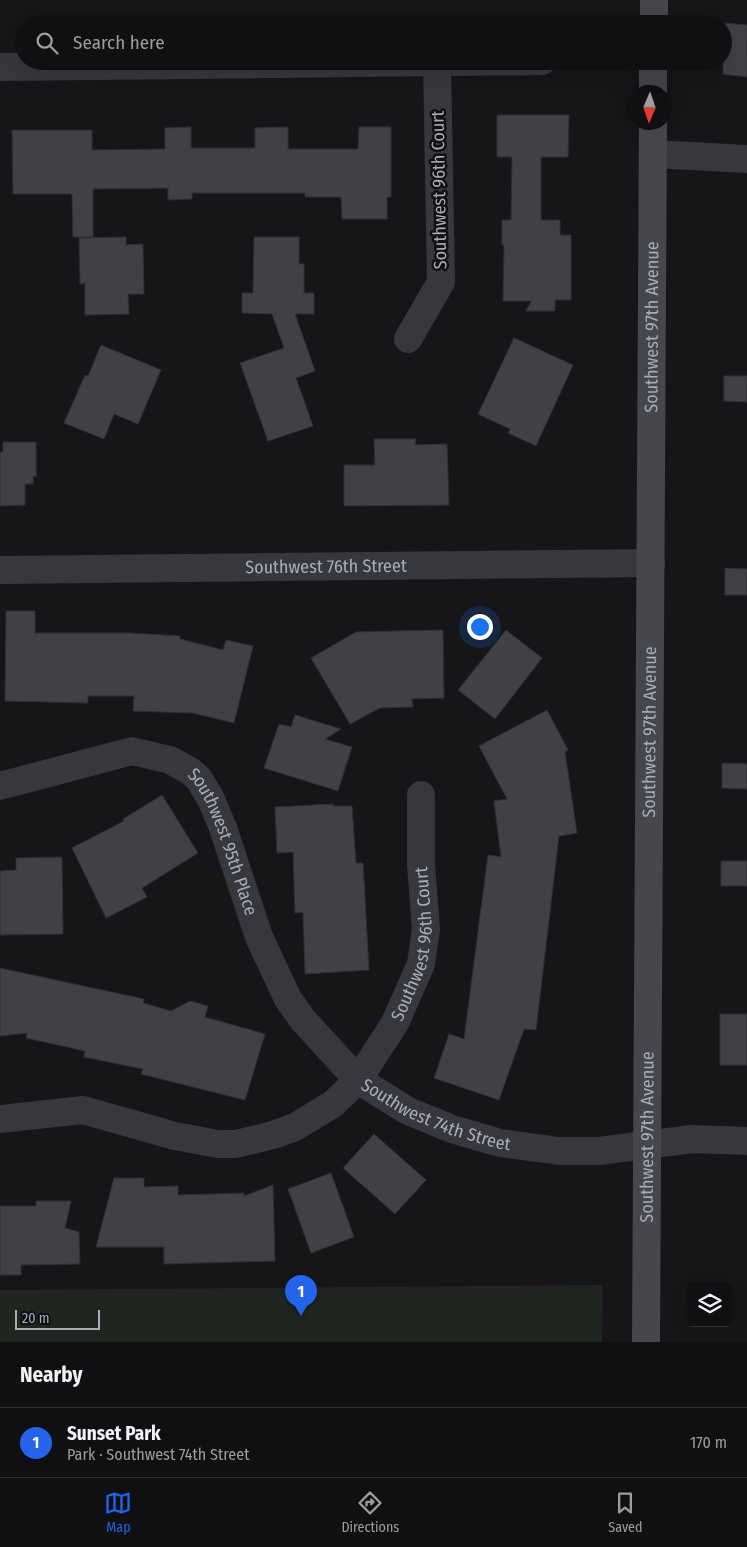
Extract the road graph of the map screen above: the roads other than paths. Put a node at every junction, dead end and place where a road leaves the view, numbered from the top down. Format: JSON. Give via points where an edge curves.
{"nodes":[{"id":1,"x":654,"y":0,"type":"edge"},
{"id":2,"x":654,"y":15,"type":"edge"},
{"id":3,"x":0,"y":67,"type":"edge"},
{"id":4,"x":15,"y":67,"type":"edge"},
{"id":5,"x":437,"y":70,"type":"edge"},
{"id":6,"x":653,"y":70,"type":"edge"},
{"id":7,"x":653,"y":85,"type":"edge"},
{"id":8,"x":653,"y":130,"type":"edge"},
{"id":9,"x":653,"y":154,"type":"junction"},
{"id":10,"x":747,"y":159,"type":"edge"},
{"id":11,"x":408,"y":339,"type":"dead end"},
{"id":12,"x":651,"y":563,"type":"junction"},
{"id":13,"x":0,"y":570,"type":"edge"},
{"id":14,"x":0,"y":786,"type":"edge"},
{"id":15,"x":421,"y":795,"type":"dead end"},
{"id":16,"x":358,"y":1080,"type":"junction"},
{"id":17,"x":0,"y":1119,"type":"edge"},
{"id":18,"x":747,"y":1141,"type":"edge"},
{"id":19,"x":648,"y":1145,"type":"junction"},
{"id":20,"x":646,"y":1342,"type":"edge"}],
"edges":[{"from":1,"to":2,"type":"street"},
{"from":3,"to":4,"type":"street"},
{"from":5,"to":11,"type":"street","name":"Southwest 96th Court","via":[[441,282]]},
{"from":6,"to":7,"type":"street"},
{"from":8,"to":9,"type":"street","name":"Southwest 97th Avenue"},
{"from":9,"to":10,"type":"street"},
{"from":9,"to":12,"type":"street","name":"Southwest 97th Avenue"},
{"from":12,"to":13,"type":"street","name":"Southwest 76th Street"},
{"from":12,"to":19,"type":"street","name":"Southwest 97th Avenue"},
{"from":14,"to":16,"type":"street","name":"Southwest 95th Place","via":[[132,751],[170,760],[190,771],[199,779],[214,806],[250,915],[277,980],[303,1020]]},
{"from":15,"to":16,"type":"street","name":"Southwest 96th Court","via":[[424,952],[402,1009]]},
{"from":16,"to":17,"type":"street","name":"Southwest 74th Street","via":[[315,1117],[273,1135],[236,1144],[175,1136],[83,1110]]},
{"from":16,"to":19,"type":"street","name":"Southwest 74th Street","via":[[433,1122],[509,1145],[582,1151]]},
{"from":18,"to":19,"type":"street","name":"Southwest 74th Street","via":[[692,1139]]},
{"from":19,"to":20,"type":"street","name":"Southwest 97th Avenue"}]}
